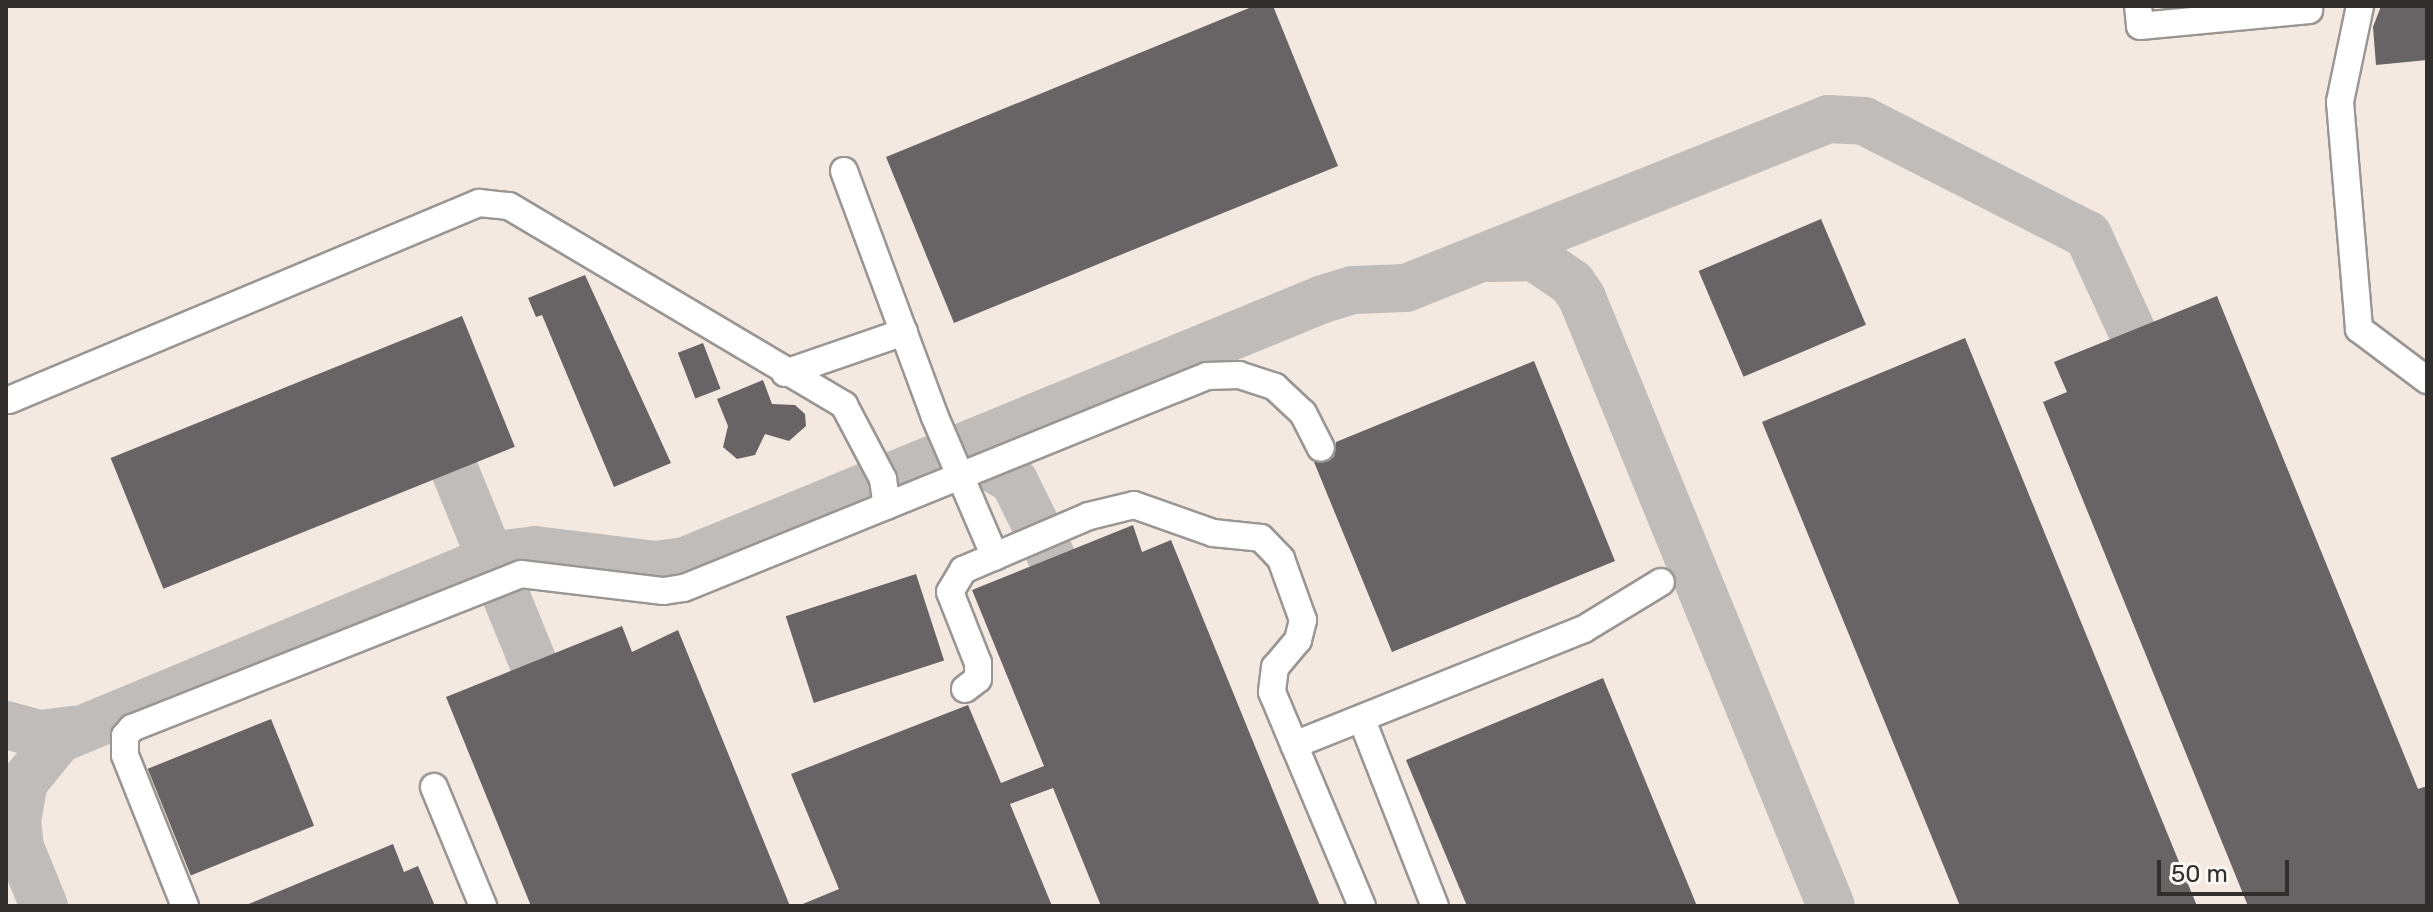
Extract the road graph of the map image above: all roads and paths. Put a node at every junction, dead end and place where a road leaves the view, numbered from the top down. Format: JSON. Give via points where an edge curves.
{"nodes":[{"id":1,"x":2138,"y":6,"type":"edge"},
{"id":2,"x":2347,"y":6,"type":"edge"},
{"id":3,"x":2360,"y":6,"type":"edge"},
{"id":4,"x":2375,"y":6,"type":"edge"},
{"id":5,"x":2309,"y":10,"type":"dead end"},
{"id":6,"x":2341,"y":96,"type":"junction"},
{"id":7,"x":844,"y":171,"type":"dead end"},
{"id":8,"x":904,"y":332,"type":"junction"},
{"id":9,"x":785,"y":373,"type":"junction"},
{"id":10,"x":2427,"y":380,"type":"edge"},
{"id":11,"x":9,"y":400,"type":"dead end"},
{"id":12,"x":1321,"y":448,"type":"dead end"},
{"id":13,"x":960,"y":474,"type":"junction"},
{"id":14,"x":887,"y":506,"type":"junction"},
{"id":15,"x":995,"y":557,"type":"junction"},
{"id":16,"x":1661,"y":582,"type":"dead end"},
{"id":17,"x":965,"y":689,"type":"dead end"},
{"id":18,"x":1362,"y":720,"type":"junction"},
{"id":19,"x":1294,"y":745,"type":"junction"},
{"id":20,"x":434,"y":787,"type":"dead end"},
{"id":21,"x":177,"y":903,"type":"edge"},
{"id":22,"x":1432,"y":905,"type":"edge"},
{"id":23,"x":483,"y":906,"type":"edge"},
{"id":24,"x":1362,"y":906,"type":"edge"}],
"edges":[{"from":1,"to":5,"type":"street","via":[[2140,26]]},
{"from":2,"to":6,"type":"street","via":[[2331,68]]},
{"from":3,"to":6,"type":"street"},
{"from":4,"to":6,"type":"street","via":[[2358,77]]},
{"from":6,"to":10,"type":"street","via":[[2359,329]]},
{"from":7,"to":8,"type":"street"},
{"from":8,"to":9,"type":"street"},
{"from":8,"to":13,"type":"street"},
{"from":9,"to":11,"type":"street","via":[[509,206],[479,203]]},
{"from":9,"to":14,"type":"street","via":[[844,405],[883,479]]},
{"from":12,"to":13,"type":"street","via":[[1303,413],[1275,387],[1224,373]]},
{"from":13,"to":14,"type":"street"},
{"from":13,"to":15,"type":"street"},
{"from":14,"to":21,"type":"street","via":[[684,588],[664,591],[521,574],[132,728],[125,736],[125,755]]},
{"from":15,"to":17,"type":"street","via":[[963,570],[950,592],[978,663],[978,679]]},
{"from":15,"to":19,"type":"street","via":[[1089,516],[1134,505],[1181,525],[1249,534],[1271,544],[1303,620],[1298,640],[1275,667],[1271,682]]},
{"from":16,"to":18,"type":"street","via":[[1584,629]]},
{"from":18,"to":19,"type":"street"},
{"from":18,"to":22,"type":"street"},
{"from":19,"to":24,"type":"street"},
{"from":20,"to":23,"type":"street"}]}
